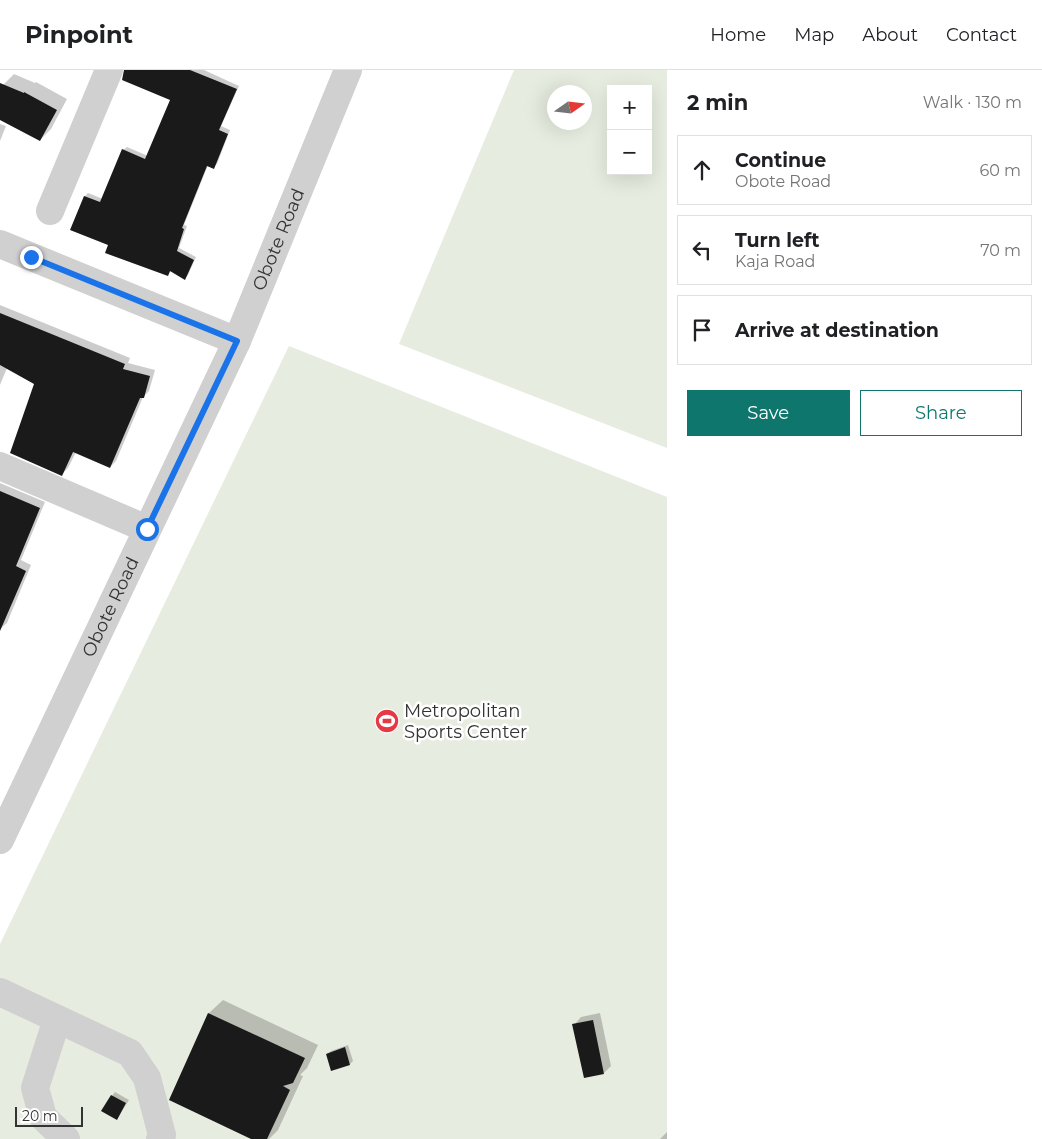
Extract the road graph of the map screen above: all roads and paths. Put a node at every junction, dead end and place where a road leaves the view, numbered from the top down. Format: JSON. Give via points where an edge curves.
{"nodes":[{"id":1,"x":109,"y":70,"type":"edge"},
{"id":2,"x":348,"y":70,"type":"edge"},
{"id":3,"x":50,"y":211,"type":"dead end"},
{"id":4,"x":0,"y":244,"type":"edge"},
{"id":5,"x":237,"y":341,"type":"junction"},
{"id":6,"x":0,"y":466,"type":"edge"},
{"id":7,"x":147,"y":529,"type":"junction"},
{"id":8,"x":0,"y":840,"type":"edge"},
{"id":9,"x":0,"y":992,"type":"edge"},
{"id":10,"x":57,"y":1019,"type":"junction"},
{"id":11,"x":66,"y":1139,"type":"edge"},
{"id":12,"x":160,"y":1139,"type":"edge"}],
"edges":[{"from":1,"to":3,"type":"street"},
{"from":2,"to":5,"type":"street","name":"Obote Road"},
{"from":4,"to":5,"type":"street"},
{"from":5,"to":7,"type":"street","name":"Obote Road"},
{"from":6,"to":7,"type":"street"},
{"from":7,"to":8,"type":"street","name":"Obote Road"},
{"from":9,"to":10,"type":"street"},
{"from":10,"to":11,"type":"street","via":[[35,1088],[43,1117]]},
{"from":10,"to":12,"type":"street","via":[[130,1054],[147,1078],[162,1136]]}]}
